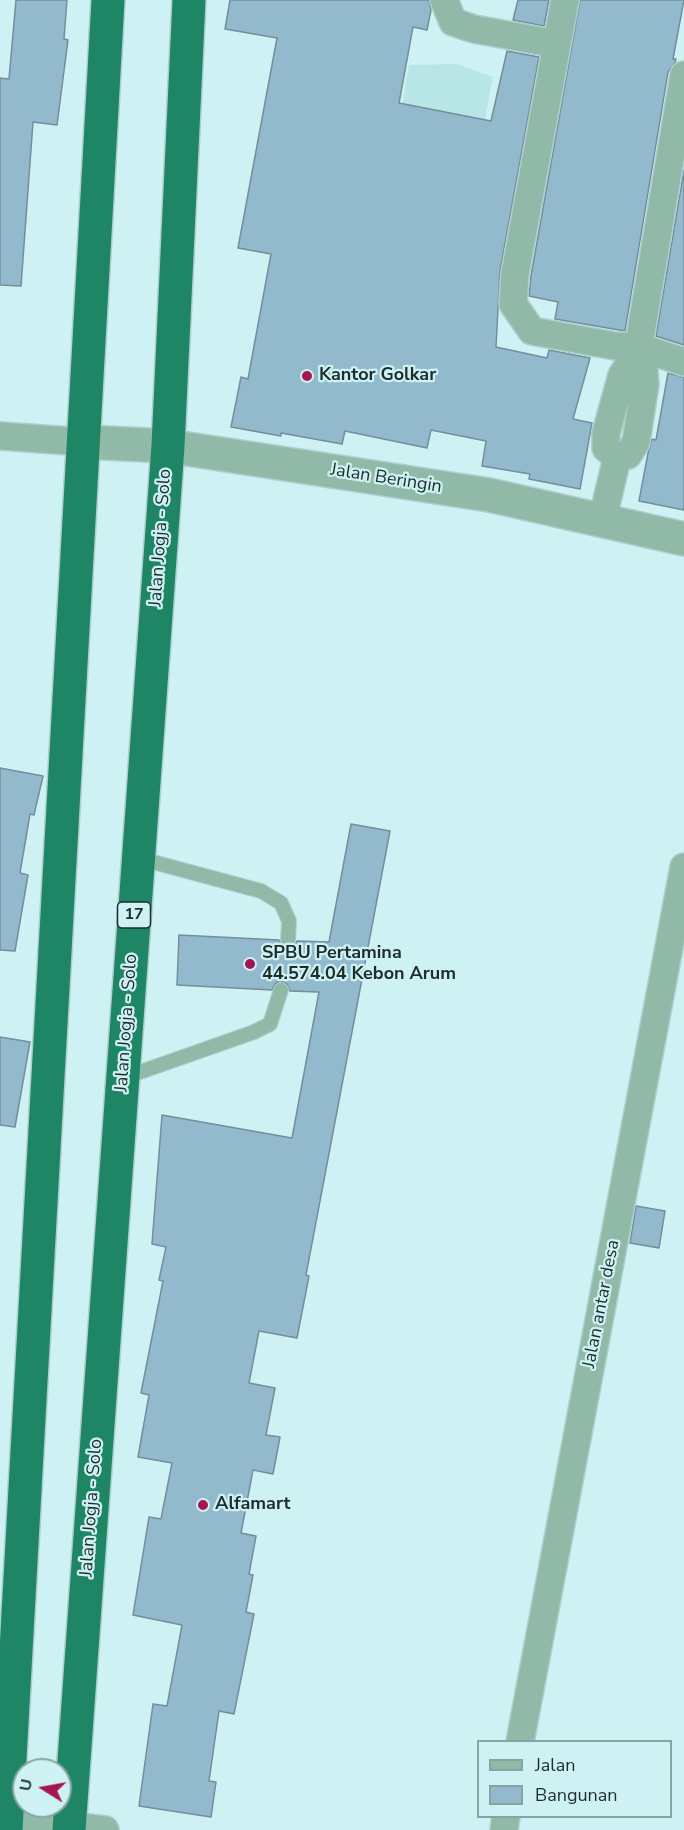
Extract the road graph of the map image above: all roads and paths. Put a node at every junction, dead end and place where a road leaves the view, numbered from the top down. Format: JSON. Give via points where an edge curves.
{"nodes":[{"id":1,"x":108,"y":0,"type":"edge"},
{"id":2,"x":189,"y":0,"type":"edge"},
{"id":3,"x":444,"y":0,"type":"edge"},
{"id":4,"x":565,"y":0,"type":"edge"},
{"id":5,"x":557,"y":44,"type":"junction"},
{"id":6,"x":684,"y":75,"type":"edge"},
{"id":7,"x":637,"y":355,"type":"junction"},
{"id":8,"x":684,"y":362,"type":"edge"},
{"id":9,"x":0,"y":436,"type":"edge"},
{"id":10,"x":84,"y":442,"type":"junction"},
{"id":11,"x":168,"y":446,"type":"junction"},
{"id":12,"x":602,"y":520,"type":"junction"},
{"id":13,"x":684,"y":539,"type":"edge"},
{"id":14,"x":138,"y":858,"type":"junction"},
{"id":15,"x":684,"y":867,"type":"edge"},
{"id":16,"x":288,"y":940,"type":"dead end"},
{"id":17,"x":281,"y":990,"type":"dead end"},
{"id":18,"x":123,"y":1078,"type":"junction"},
{"id":19,"x":520,"y":1740,"type":"edge"},
{"id":20,"x":4,"y":1826,"type":"edge"},
{"id":21,"x":70,"y":1828,"type":"edge"},
{"id":22,"x":105,"y":1830,"type":"edge"}],
"edges":[{"from":1,"to":10,"type":"highway"},
{"from":2,"to":11,"type":"highway","name":"Jalan Jogja - Solo","number":"17"},
{"from":3,"to":5,"type":"street","via":[[453,22]]},
{"from":4,"to":5,"type":"street"},
{"from":5,"to":7,"type":"street","via":[[515,274],[513,304],[532,331],[615,346]]},
{"from":6,"to":7,"type":"street"},
{"from":7,"to":8,"type":"street"},
{"from":7,"to":12,"type":"street","via":[[622,375],[606,433],[606,448],[618,458]]},
{"from":9,"to":10,"type":"street"},
{"from":10,"to":11,"type":"street","name":"Jalan Beringin"},
{"from":10,"to":20,"type":"highway"},
{"from":11,"to":12,"type":"street","name":"Jalan Beringin","via":[[489,495]]},
{"from":11,"to":14,"type":"highway","name":"Jalan Jogja - Solo","number":"17"},
{"from":12,"to":13,"type":"street","name":"Jalan Beringin"},
{"from":14,"to":16,"type":"lane","via":[[261,891],[280,903],[289,921]]},
{"from":14,"to":18,"type":"highway","name":"Jalan Jogja - Solo","number":"17"},
{"from":15,"to":19,"type":"street","name":"Jalan antar desa"},
{"from":17,"to":18,"type":"lane","via":[[270,1024]]},
{"from":18,"to":21,"type":"highway","name":"Jalan Jogja - Solo","number":"17"},
{"from":20,"to":21,"type":"street"},
{"from":21,"to":22,"type":"street"}]}
